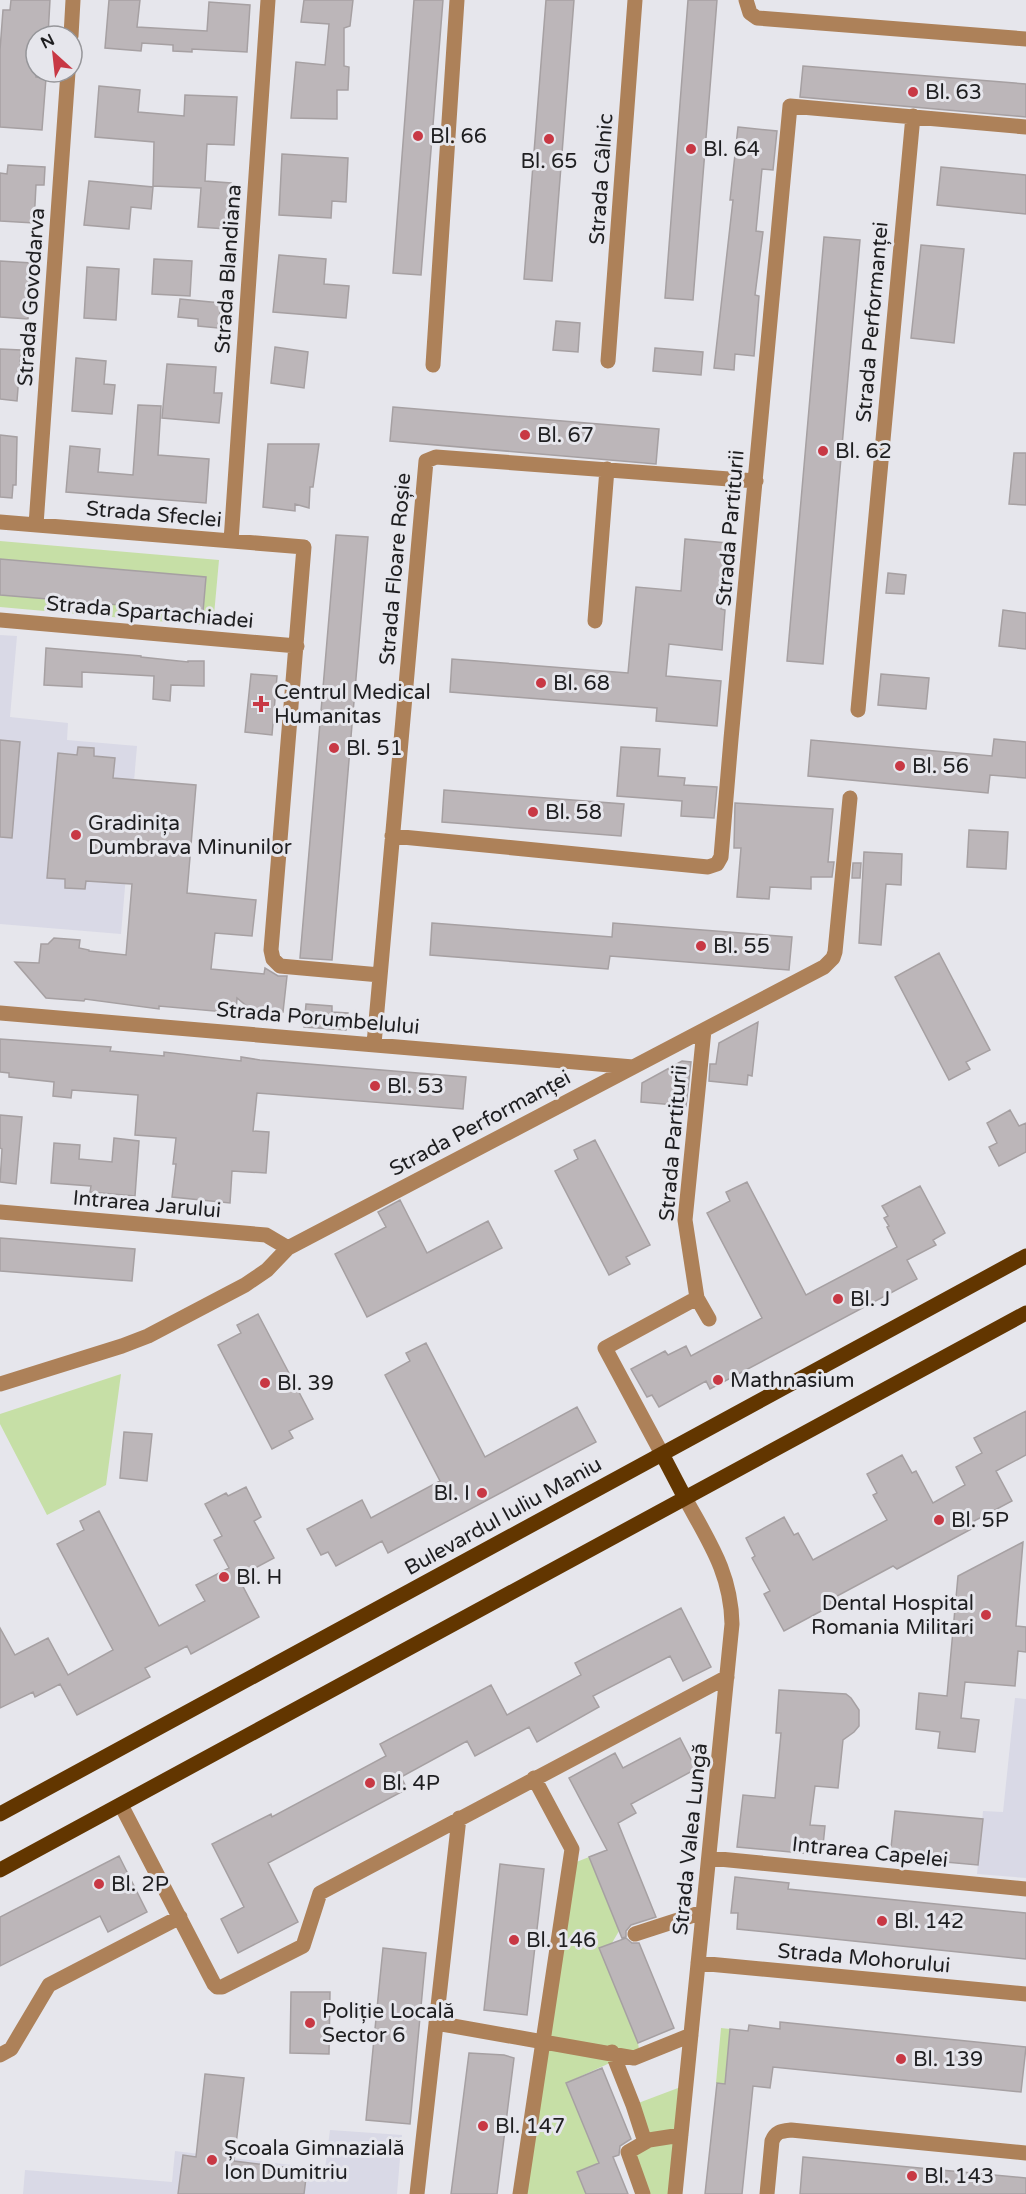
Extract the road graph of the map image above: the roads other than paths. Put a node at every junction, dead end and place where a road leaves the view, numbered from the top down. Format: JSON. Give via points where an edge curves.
{"nodes":[{"id":1,"x":74,"y":0,"type":"edge"},
{"id":2,"x":268,"y":0,"type":"edge"},
{"id":3,"x":457,"y":0,"type":"edge"},
{"id":4,"x":635,"y":0,"type":"edge"},
{"id":5,"x":746,"y":0,"type":"edge"},
{"id":6,"x":72,"y":24,"type":"edge"},
{"id":7,"x":1026,"y":39,"type":"edge"},
{"id":8,"x":67,"y":84,"type":"edge"},
{"id":9,"x":912,"y":116,"type":"junction"},
{"id":10,"x":1026,"y":127,"type":"edge"},
{"id":11,"x":608,"y":361,"type":"dead end"},
{"id":12,"x":433,"y":365,"type":"dead end"},
{"id":13,"x":607,"y":469,"type":"junction"},
{"id":14,"x":756,"y":481,"type":"junction"},
{"id":15,"x":0,"y":522,"type":"edge"},
{"id":16,"x":36,"y":525,"type":"junction"},
{"id":17,"x":231,"y":541,"type":"junction"},
{"id":18,"x":0,"y":620,"type":"edge"},
{"id":19,"x":595,"y":621,"type":"dead end"},
{"id":20,"x":297,"y":646,"type":"junction"},
{"id":21,"x":858,"y":710,"type":"dead end"},
{"id":22,"x":850,"y":798,"type":"dead end"},
{"id":23,"x":392,"y":836,"type":"junction"},
{"id":24,"x":380,"y":975,"type":"junction"},
{"id":25,"x":0,"y":1013,"type":"edge"},
{"id":26,"x":704,"y":1030,"type":"junction"},
{"id":27,"x":374,"y":1044,"type":"junction"},
{"id":28,"x":633,"y":1067,"type":"junction"},
{"id":29,"x":0,"y":1212,"type":"edge"},
{"id":30,"x":288,"y":1248,"type":"junction"},
{"id":31,"x":1026,"y":1256,"type":"edge"},
{"id":32,"x":698,"y":1298,"type":"junction"},
{"id":33,"x":1026,"y":1313,"type":"edge"},
{"id":34,"x":709,"y":1319,"type":"dead end"},
{"id":35,"x":0,"y":1384,"type":"edge"},
{"id":36,"x":662,"y":1454,"type":"junction"},
{"id":37,"x":685,"y":1498,"type":"junction"},
{"id":38,"x":727,"y":1677,"type":"junction"},
{"id":39,"x":534,"y":1778,"type":"junction"},
{"id":40,"x":121,"y":1805,"type":"junction"},
{"id":41,"x":0,"y":1814,"type":"edge"},
{"id":42,"x":459,"y":1818,"type":"junction"},
{"id":43,"x":709,"y":1858,"type":"junction"},
{"id":44,"x":0,"y":1870,"type":"edge"},
{"id":45,"x":1026,"y":1888,"type":"edge"},
{"id":46,"x":703,"y":1912,"type":"junction"},
{"id":47,"x":180,"y":1917,"type":"junction"},
{"id":48,"x":635,"y":1934,"type":"dead end"},
{"id":49,"x":698,"y":1963,"type":"junction"},
{"id":50,"x":1026,"y":1994,"type":"edge"},
{"id":51,"x":436,"y":2023,"type":"junction"},
{"id":52,"x":691,"y":2035,"type":"junction"},
{"id":53,"x":543,"y":2041,"type":"junction"},
{"id":54,"x":612,"y":2052,"type":"junction"},
{"id":55,"x":0,"y":2055,"type":"edge"},
{"id":56,"x":681,"y":2135,"type":"junction"},
{"id":57,"x":645,"y":2142,"type":"junction"},
{"id":58,"x":1026,"y":2153,"type":"edge"},
{"id":59,"x":417,"y":2194,"type":"edge"},
{"id":60,"x":520,"y":2194,"type":"edge"},
{"id":61,"x":644,"y":2194,"type":"edge"},
{"id":62,"x":675,"y":2194,"type":"edge"},
{"id":63,"x":767,"y":2194,"type":"edge"}],
"edges":[{"from":1,"to":6,"type":"street"},
{"from":2,"to":17,"type":"street","name":"Strada Blandiana"},
{"from":3,"to":12,"type":"street"},
{"from":4,"to":11,"type":"street","name":"Strada Câlnic"},
{"from":5,"to":7,"type":"street","via":[[750,13],[757,18]]},
{"from":8,"to":16,"type":"street","name":"Strada Govodarva"},
{"from":9,"to":10,"type":"street","name":"Strada Partiturii"},
{"from":9,"to":14,"type":"street","name":"Strada Partiturii","via":[[789,106]]},
{"from":9,"to":21,"type":"street","name":"Strada Performanței"},
{"from":13,"to":14,"type":"street","name":"Strada Floare Roșie"},
{"from":13,"to":19,"type":"street"},
{"from":13,"to":23,"type":"street","name":"Strada Floare Roșie","via":[[436,457],[426,461]]},
{"from":14,"to":23,"type":"street","name":"Strada Partiturii","via":[[721,857],[717,864],[708,867]]},
{"from":15,"to":16,"type":"street","name":"Strada Sfeclei"},
{"from":16,"to":17,"type":"street","name":"Strada Sfeclei"},
{"from":17,"to":20,"type":"street","name":"Strada Sfeclei","via":[[304,547]]},
{"from":18,"to":20,"type":"street","name":"Strada Spartachiadei"},
{"from":20,"to":24,"type":"street","via":[[273,959],[280,966]]},
{"from":22,"to":26,"type":"street","name":"Strada Performanței","via":[[833,958],[824,967]]},
{"from":23,"to":24,"type":"street","name":"Strada Floare Roșie"},
{"from":24,"to":27,"type":"street","name":"Strada Floare Roșie"},
{"from":25,"to":27,"type":"street","name":"Strada Porumbelului"},
{"from":26,"to":28,"type":"street","name":"Strada Performanței"},
{"from":26,"to":32,"type":"street","name":"Strada Partiturii","via":[[685,1220]]},
{"from":27,"to":28,"type":"street","name":"Strada Porumbelului"},
{"from":28,"to":30,"type":"street","name":"Strada Performanței"},
{"from":29,"to":30,"type":"street","name":"Intrarea Jarului","via":[[266,1235]]},
{"from":30,"to":35,"type":"street","name":"Strada Performanței","via":[[246,1285],[148,1336]]},
{"from":31,"to":36,"type":"main road","name":"Bulevardul Iuliu Maniu"},
{"from":32,"to":34,"type":"street","name":"Strada Partiturii"},
{"from":32,"to":36,"type":"street","via":[[605,1348]]},
{"from":33,"to":37,"type":"main road"},
{"from":36,"to":37,"type":"main road"},
{"from":36,"to":41,"type":"main road","name":"Bulevardul Iuliu Maniu"},
{"from":37,"to":38,"type":"street","name":"Strada Valea Lungă","via":[[728,1585],[732,1624]]},
{"from":37,"to":40,"type":"main road"},
{"from":38,"to":39,"type":"street"},
{"from":38,"to":43,"type":"street","name":"Strada Valea Lungă"},
{"from":39,"to":42,"type":"street"},
{"from":39,"to":53,"type":"street","via":[[572,1850]]},
{"from":40,"to":44,"type":"main road"},
{"from":40,"to":47,"type":"street"},
{"from":42,"to":47,"type":"street","via":[[320,1893],[303,1946],[222,1987],[214,1984]]},
{"from":42,"to":51,"type":"street"},
{"from":43,"to":45,"type":"street","name":"Intrarea Capelei"},
{"from":43,"to":46,"type":"street","name":"Strada Valea Lungă"},
{"from":46,"to":48,"type":"street"},
{"from":46,"to":49,"type":"street","name":"Strada Valea Lungă"},
{"from":47,"to":55,"type":"street","via":[[49,1985],[11,2049]]},
{"from":49,"to":50,"type":"street","name":"Strada Mohorului"},
{"from":49,"to":52,"type":"street","name":"Strada Valea Lungă"},
{"from":51,"to":53,"type":"street"},
{"from":51,"to":59,"type":"street"},
{"from":52,"to":54,"type":"street","via":[[634,2058]]},
{"from":52,"to":56,"type":"street","name":"Strada Valea Lungă"},
{"from":53,"to":54,"type":"street"},
{"from":53,"to":60,"type":"street"},
{"from":54,"to":57,"type":"street"},
{"from":56,"to":57,"type":"street"},
{"from":56,"to":62,"type":"street","name":"Strada Valea Lungă"},
{"from":57,"to":61,"type":"street","via":[[628,2152]]},
{"from":58,"to":63,"type":"street","via":[[782,2131],[772,2141]]}]}
